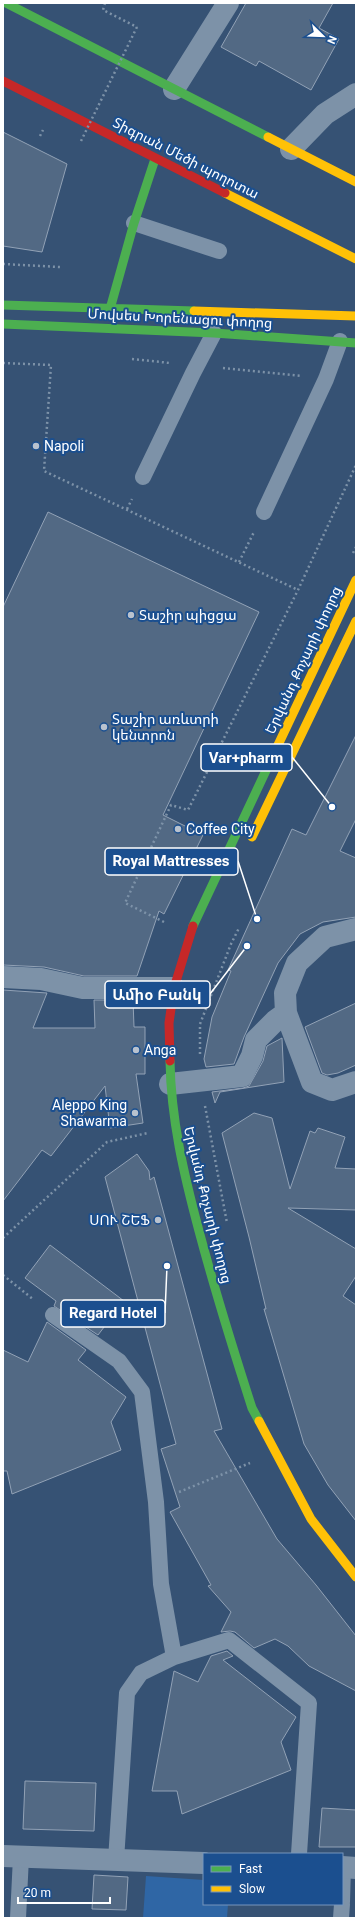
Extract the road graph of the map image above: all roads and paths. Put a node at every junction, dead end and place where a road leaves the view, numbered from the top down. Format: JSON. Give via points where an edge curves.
{"nodes":[{"id":1,"x":6,"y":3,"type":"edge"},
{"id":2,"x":105,"y":3,"type":"edge"},
{"id":3,"x":228,"y":3,"type":"edge"},
{"id":4,"x":3,"y":81,"type":"edge"},
{"id":5,"x":174,"y":89,"type":"junction"},
{"id":6,"x":356,"y":94,"type":"edge"},
{"id":7,"x":81,"y":141,"type":"dead end"},
{"id":8,"x":291,"y":149,"type":"junction"},
{"id":9,"x":155,"y":159,"type":"junction"},
{"id":10,"x":356,"y":182,"type":"edge"},
{"id":11,"x":134,"y":223,"type":"junction"},
{"id":12,"x":220,"y":251,"type":"dead end"},
{"id":13,"x":356,"y":259,"type":"edge"},
{"id":14,"x":3,"y":264,"type":"edge"},
{"id":15,"x":60,"y":267,"type":"dead end"},
{"id":16,"x":3,"y":305,"type":"edge"},
{"id":17,"x":110,"y":309,"type":"junction"},
{"id":18,"x":356,"y":316,"type":"edge"},
{"id":19,"x":3,"y":324,"type":"edge"},
{"id":20,"x":214,"y":333,"type":"junction"},
{"id":21,"x":340,"y":341,"type":"junction"},
{"id":22,"x":356,"y":343,"type":"edge"},
{"id":23,"x":3,"y":363,"type":"edge"},
{"id":24,"x":51,"y":365,"type":"dead end"},
{"id":25,"x":356,"y":465,"type":"edge"},
{"id":26,"x":143,"y":477,"type":"dead end"},
{"id":27,"x":264,"y":512,"type":"joint"},
{"id":28,"x":239,"y":562,"type":"dead end"},
{"id":29,"x":356,"y":580,"type":"edge"},
{"id":30,"x":356,"y":621,"type":"edge"},
{"id":31,"x":249,"y":842,"type":"dead end"},
{"id":32,"x":137,"y":877,"type":"dead end"},
{"id":33,"x":239,"y":928,"type":"dead end"},
{"id":34,"x":356,"y":929,"type":"edge"},
{"id":35,"x":3,"y":977,"type":"edge"},
{"id":36,"x":174,"y":988,"type":"junction"},
{"id":37,"x":286,"y":1013,"type":"junction"},
{"id":38,"x":184,"y":1082,"type":"junction"},
{"id":39,"x":356,"y":1082,"type":"edge"},
{"id":40,"x":174,"y":1126,"type":"junction"},
{"id":41,"x":228,"y":1226,"type":"dead end"},
{"id":42,"x":3,"y":1238,"type":"edge"},
{"id":43,"x":3,"y":1275,"type":"edge"},
{"id":44,"x":53,"y":1315,"type":"joint"},
{"id":45,"x":254,"y":1461,"type":"dead end"},
{"id":46,"x":156,"y":1502,"type":"junction"},
{"id":47,"x":356,"y":1577,"type":"edge"},
{"id":48,"x":174,"y":1657,"type":"junction"},
{"id":49,"x":299,"y":1853,"type":"edge"},
{"id":50,"x":12,"y":1857,"type":"edge"},
{"id":51,"x":116,"y":1860,"type":"junction"},
{"id":52,"x":203,"y":1863,"type":"edge"},
{"id":53,"x":347,"y":1867,"type":"edge"},
{"id":54,"x":343,"y":1896,"type":"edge"},
{"id":55,"x":342,"y":1905,"type":"edge"},
{"id":56,"x":18,"y":1918,"type":"edge"},
{"id":57,"x":341,"y":1918,"type":"edge"}],
"edges":[{"from":1,"to":5,"type":"main road"},
{"from":2,"to":7,"type":"path","bridge":true,"via":[[103,10],[136,27]]},
{"from":3,"to":5,"type":"street"},
{"from":4,"to":9,"type":"main road","name":"Տիգրան Մեծի պողոտա"},
{"from":5,"to":8,"type":"main road"},
{"from":6,"to":8,"type":"street","via":[[325,114]]},
{"from":8,"to":10,"type":"main road"},
{"from":9,"to":11,"type":"main road"},
{"from":9,"to":13,"type":"main road","name":"Տիգրան Մեծի պողոտա"},
{"from":11,"to":12,"type":"lane"},
{"from":11,"to":17,"type":"main road"},
{"from":14,"to":15,"type":"path"},
{"from":16,"to":17,"type":"main road","name":"Մովսես Խորենացու փողոց"},
{"from":17,"to":18,"type":"main road","name":"Մովսես Խորենացու փողոց"},
{"from":19,"to":20,"type":"main road","name":"Մովսես Խորենացու փողոց"},
{"from":20,"to":21,"type":"main road","name":"Մովսես Խորենացու փողոց"},
{"from":20,"to":26,"type":"lane"},
{"from":21,"to":22,"type":"main road","name":"Մովսես Խորենացու փողոց"},
{"from":21,"to":27,"type":"lane","via":[[326,379]]},
{"from":23,"to":24,"type":"path"},
{"from":25,"to":32,"type":"path","via":[[298,590],[188,810],[171,805]]},
{"from":27,"to":28,"type":"path"},
{"from":29,"to":36,"type":"main road","name":"Երվանդ Քոչարի փողոց","via":[[189,934]]},
{"from":30,"to":31,"type":"main road"},
{"from":33,"to":38,"type":"path","via":[[200,1024]]},
{"from":34,"to":37,"type":"street","via":[[325,937],[296,963],[285,993]]},
{"from":35,"to":36,"type":"street","via":[[40,979],[83,988]]},
{"from":36,"to":38,"type":"main road","name":"Երվանդ Քոչարի փողոց","via":[[169,1023]]},
{"from":37,"to":38,"type":"street","via":[[256,1040],[252,1056],[242,1076]]},
{"from":37,"to":39,"type":"street","via":[[312,1082],[332,1090]]},
{"from":38,"to":40,"type":"main road","name":"Երվանդ Քոչարի փողոց"},
{"from":38,"to":41,"type":"path"},
{"from":40,"to":42,"type":"path","via":[[107,1142]]},
{"from":40,"to":47,"type":"main road","name":"Երվանդ Քոչարի փողոց","via":[[183,1172],[217,1299],[252,1408],[311,1519]]},
{"from":43,"to":44,"type":"path"},
{"from":44,"to":46,"type":"lane","via":[[119,1361],[142,1392]]},
{"from":45,"to":46,"type":"path"},
{"from":46,"to":48,"type":"lane","via":[[161,1584]]},
{"from":48,"to":49,"type":"lane","via":[[229,1640],[309,1703]]},
{"from":48,"to":51,"type":"lane","via":[[141,1673],[128,1693]]},
{"from":50,"to":51,"type":"street"},
{"from":50,"to":56,"type":"lane"},
{"from":51,"to":52,"type":"street"},
{"from":53,"to":54,"type":"lane"},
{"from":55,"to":57,"type":"lane"}]}
